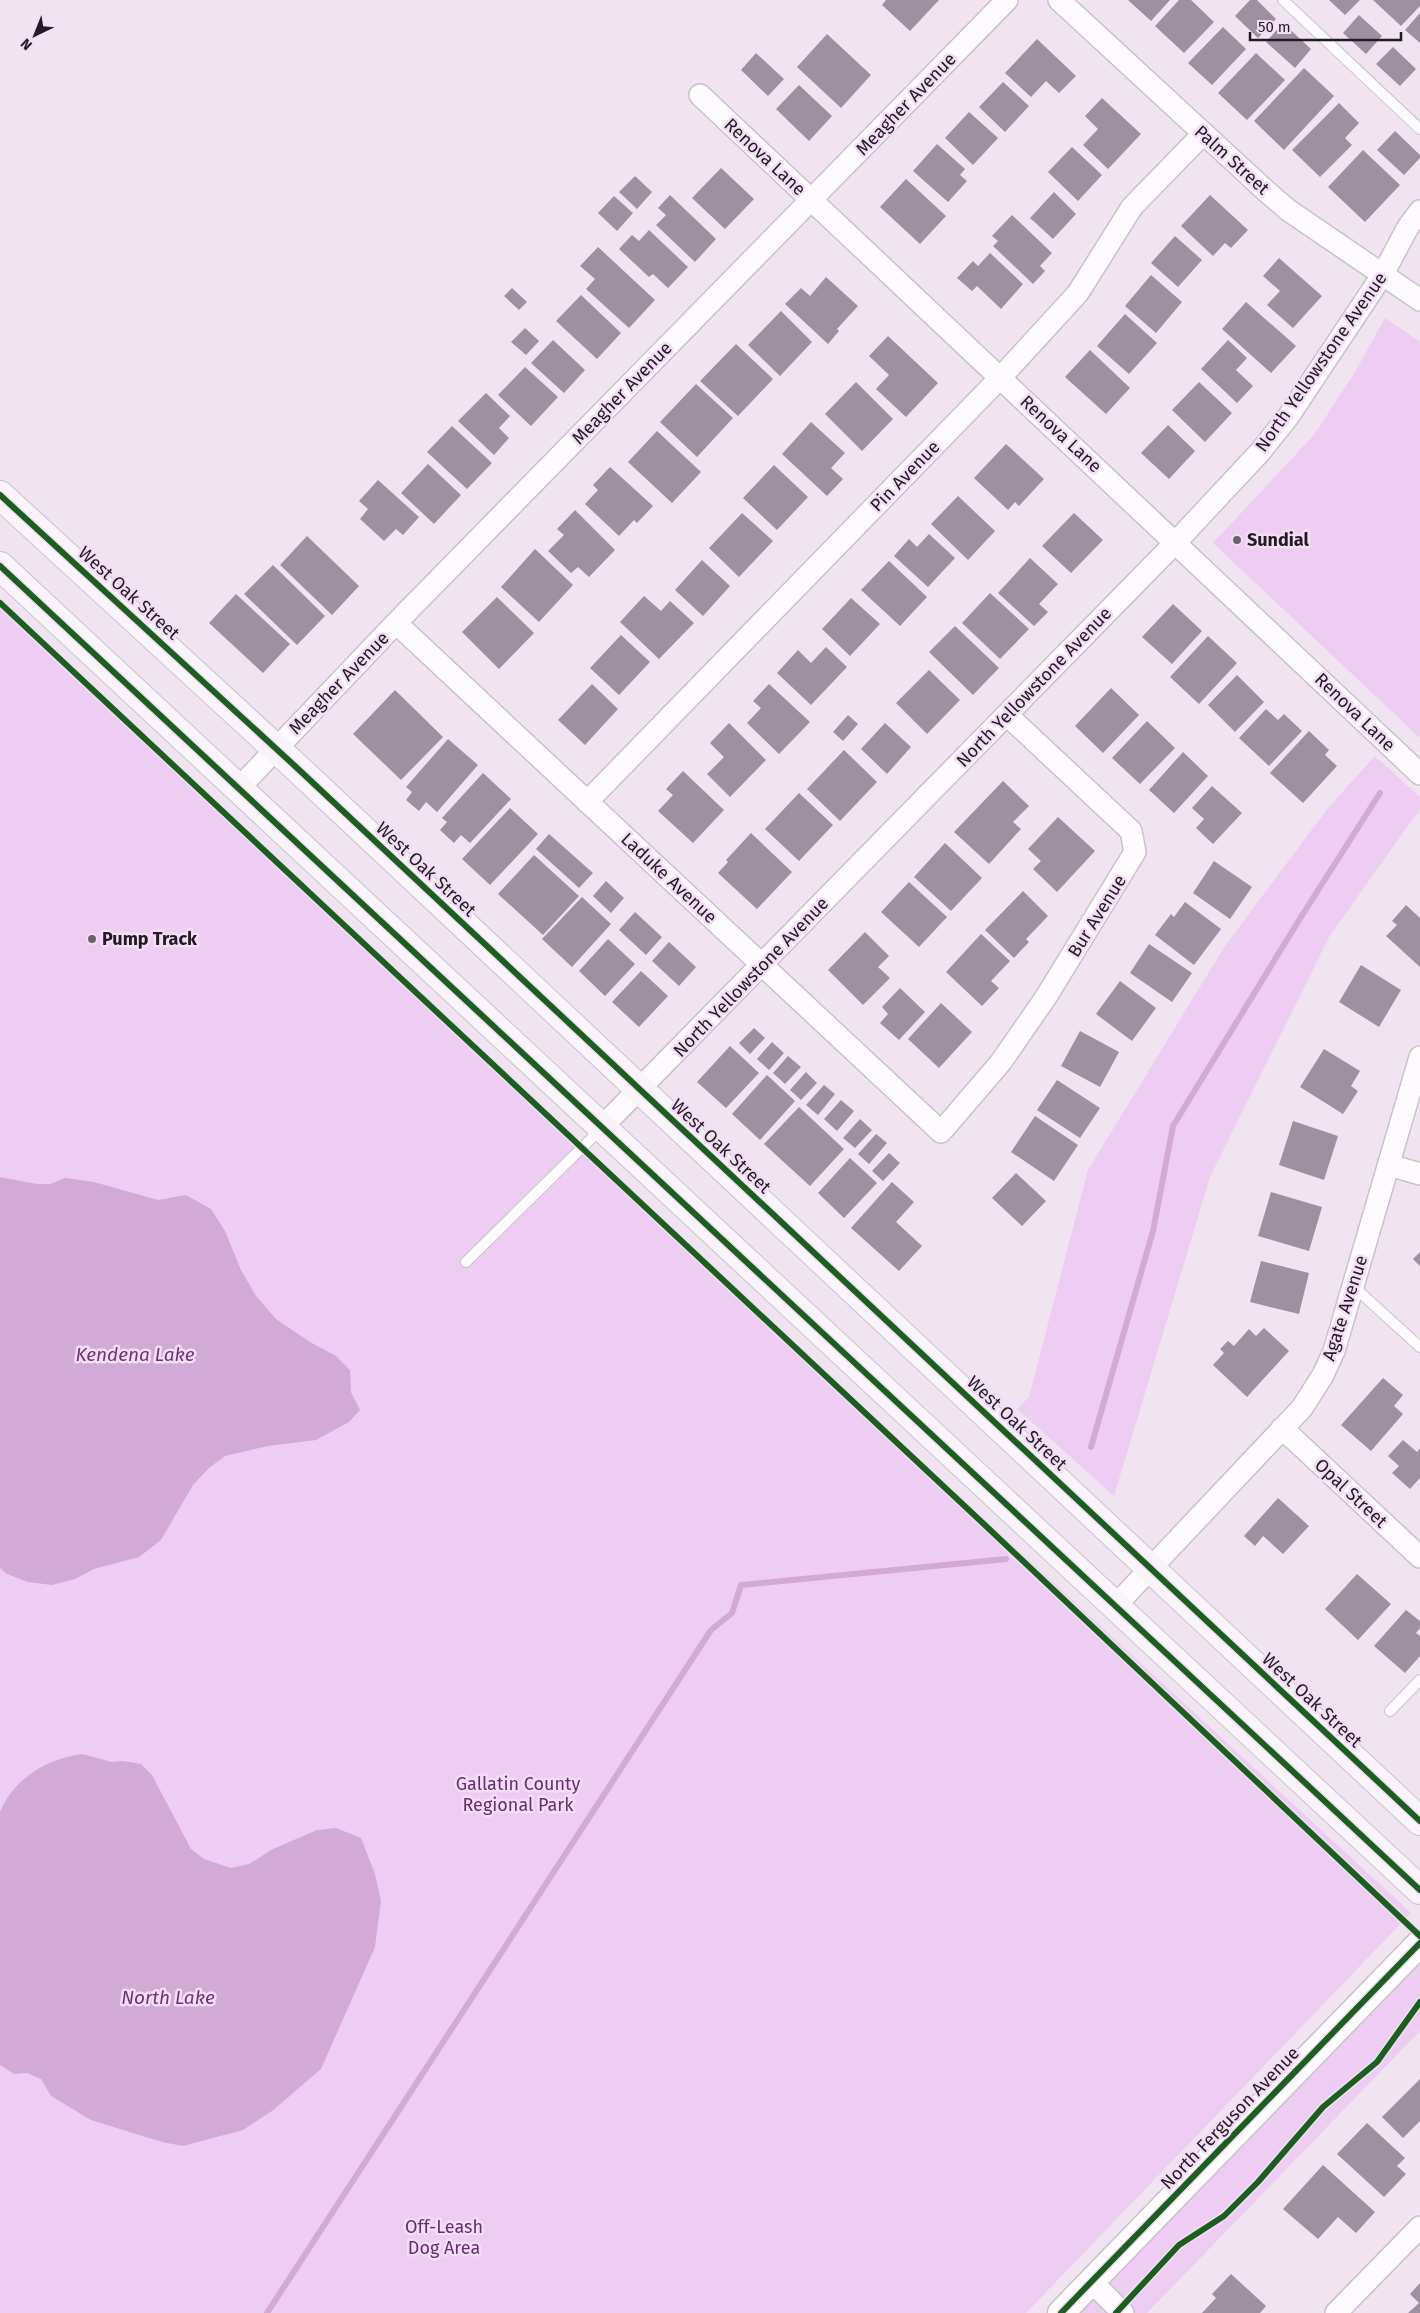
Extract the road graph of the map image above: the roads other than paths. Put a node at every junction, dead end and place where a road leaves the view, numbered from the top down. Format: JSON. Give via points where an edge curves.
{"nodes":[{"id":1,"x":1007,"y":0,"type":"edge"},
{"id":2,"x":1059,"y":0,"type":"edge"},
{"id":3,"x":1283,"y":0,"type":"edge"},
{"id":4,"x":700,"y":95,"type":"dead end"},
{"id":5,"x":1420,"y":129,"type":"edge"},
{"id":6,"x":1203,"y":134,"type":"junction"},
{"id":7,"x":811,"y":200,"type":"junction"},
{"id":8,"x":1420,"y":211,"type":"edge"},
{"id":9,"x":1383,"y":274,"type":"junction"},
{"id":10,"x":1420,"y":300,"type":"edge"},
{"id":11,"x":1001,"y":377,"type":"junction"},
{"id":12,"x":0,"y":495,"type":"edge"},
{"id":13,"x":1176,"y":542,"type":"junction"},
{"id":14,"x":0,"y":566,"type":"edge"},
{"id":15,"x":396,"y":623,"type":"junction"},
{"id":16,"x":1007,"y":715,"type":"junction"},
{"id":17,"x":276,"y":748,"type":"junction"},
{"id":18,"x":1420,"y":774,"type":"edge"},
{"id":19,"x":239,"y":788,"type":"junction"},
{"id":20,"x":587,"y":802,"type":"junction"},
{"id":21,"x":762,"y":965,"type":"junction"},
{"id":22,"x":1420,"y":1057,"type":"edge"},
{"id":23,"x":640,"y":1091,"type":"junction"},
{"id":24,"x":602,"y":1127,"type":"junction"},
{"id":25,"x":941,"y":1132,"type":"joint"},
{"id":26,"x":1389,"y":1165,"type":"junction"},
{"id":27,"x":1420,"y":1174,"type":"edge"},
{"id":28,"x":466,"y":1262,"type":"dead end"},
{"id":29,"x":1353,"y":1286,"type":"junction"},
{"id":30,"x":1420,"y":1347,"type":"edge"},
{"id":31,"x":1282,"y":1428,"type":"junction"},
{"id":32,"x":1420,"y":1557,"type":"edge"},
{"id":33,"x":1150,"y":1568,"type":"junction"},
{"id":34,"x":1115,"y":1606,"type":"junction"},
{"id":35,"x":1420,"y":1680,"type":"edge"},
{"id":36,"x":1390,"y":1711,"type":"dead end"},
{"id":37,"x":1420,"y":1821,"type":"edge"},
{"id":38,"x":1420,"y":1890,"type":"edge"},
{"id":39,"x":1420,"y":1943,"type":"edge"},
{"id":40,"x":1420,"y":2227,"type":"edge"},
{"id":41,"x":1092,"y":2282,"type":"junction"},
{"id":42,"x":1062,"y":2313,"type":"edge"},
{"id":43,"x":1123,"y":2313,"type":"edge"},
{"id":44,"x":1336,"y":2313,"type":"edge"}],
"edges":[{"from":1,"to":7,"type":"street","name":"Meagher Avenue"},
{"from":2,"to":6,"type":"street","name":"Palm Street"},
{"from":3,"to":5,"type":"lane"},
{"from":4,"to":7,"type":"street","name":"Renova Lane"},
{"from":6,"to":9,"type":"street","name":"Palm Street","via":[[1288,210]]},
{"from":6,"to":11,"type":"street","name":"Pin Avenue","via":[[1132,207],[1078,292]]},
{"from":7,"to":11,"type":"street","name":"Renova Lane"},
{"from":7,"to":15,"type":"street","name":"Meagher Avenue"},
{"from":8,"to":9,"type":"street","name":"North Yellowstone Avenue"},
{"from":9,"to":10,"type":"street","name":"Palm Street"},
{"from":9,"to":13,"type":"street","name":"North Yellowstone Avenue","via":[[1282,424]]},
{"from":11,"to":13,"type":"street","name":"Renova Lane"},
{"from":11,"to":20,"type":"street","name":"Pin Avenue"},
{"from":12,"to":17,"type":"main road","name":"West Oak Street"},
{"from":13,"to":16,"type":"street","name":"North Yellowstone Avenue"},
{"from":13,"to":18,"type":"street","name":"Renova Lane"},
{"from":14,"to":19,"type":"main road"},
{"from":15,"to":17,"type":"street","name":"Meagher Avenue"},
{"from":15,"to":20,"type":"street","name":"Laduke Avenue"},
{"from":16,"to":21,"type":"street","name":"North Yellowstone Avenue"},
{"from":16,"to":25,"type":"street","name":"Bur Avenue","via":[[1132,830],[1135,852],[1001,1062]]},
{"from":17,"to":19,"type":"street","name":"Meagher Avenue"},
{"from":17,"to":23,"type":"main road","name":"West Oak Street"},
{"from":19,"to":24,"type":"main road"},
{"from":20,"to":21,"type":"street","name":"Laduke Avenue"},
{"from":21,"to":23,"type":"street","name":"North Yellowstone Avenue"},
{"from":21,"to":25,"type":"street","name":"Laduke Avenue"},
{"from":22,"to":26,"type":"street","name":"Agate Avenue"},
{"from":23,"to":24,"type":"street","name":"North Yellowstone Avenue"},
{"from":23,"to":33,"type":"main road","name":"West Oak Street"},
{"from":24,"to":28,"type":"lane"},
{"from":24,"to":34,"type":"main road"},
{"from":26,"to":27,"type":"street"},
{"from":26,"to":29,"type":"street","name":"Agate Avenue"},
{"from":29,"to":30,"type":"lane"},
{"from":29,"to":31,"type":"street","name":"Agate Avenue","via":[[1334,1351],[1323,1375],[1302,1408]]},
{"from":31,"to":32,"type":"street","name":"Opal Street"},
{"from":31,"to":33,"type":"street","name":"Agate Avenue"},
{"from":33,"to":34,"type":"street","name":"Agate Avenue"},
{"from":33,"to":37,"type":"main road","name":"West Oak Street"},
{"from":34,"to":38,"type":"main road"},
{"from":35,"to":36,"type":"lane"},
{"from":39,"to":41,"type":"street","name":"North Ferguson Avenue"},
{"from":40,"to":44,"type":"street"},
{"from":41,"to":42,"type":"street","name":"North Ferguson Avenue"},
{"from":41,"to":43,"type":"street"}]}
